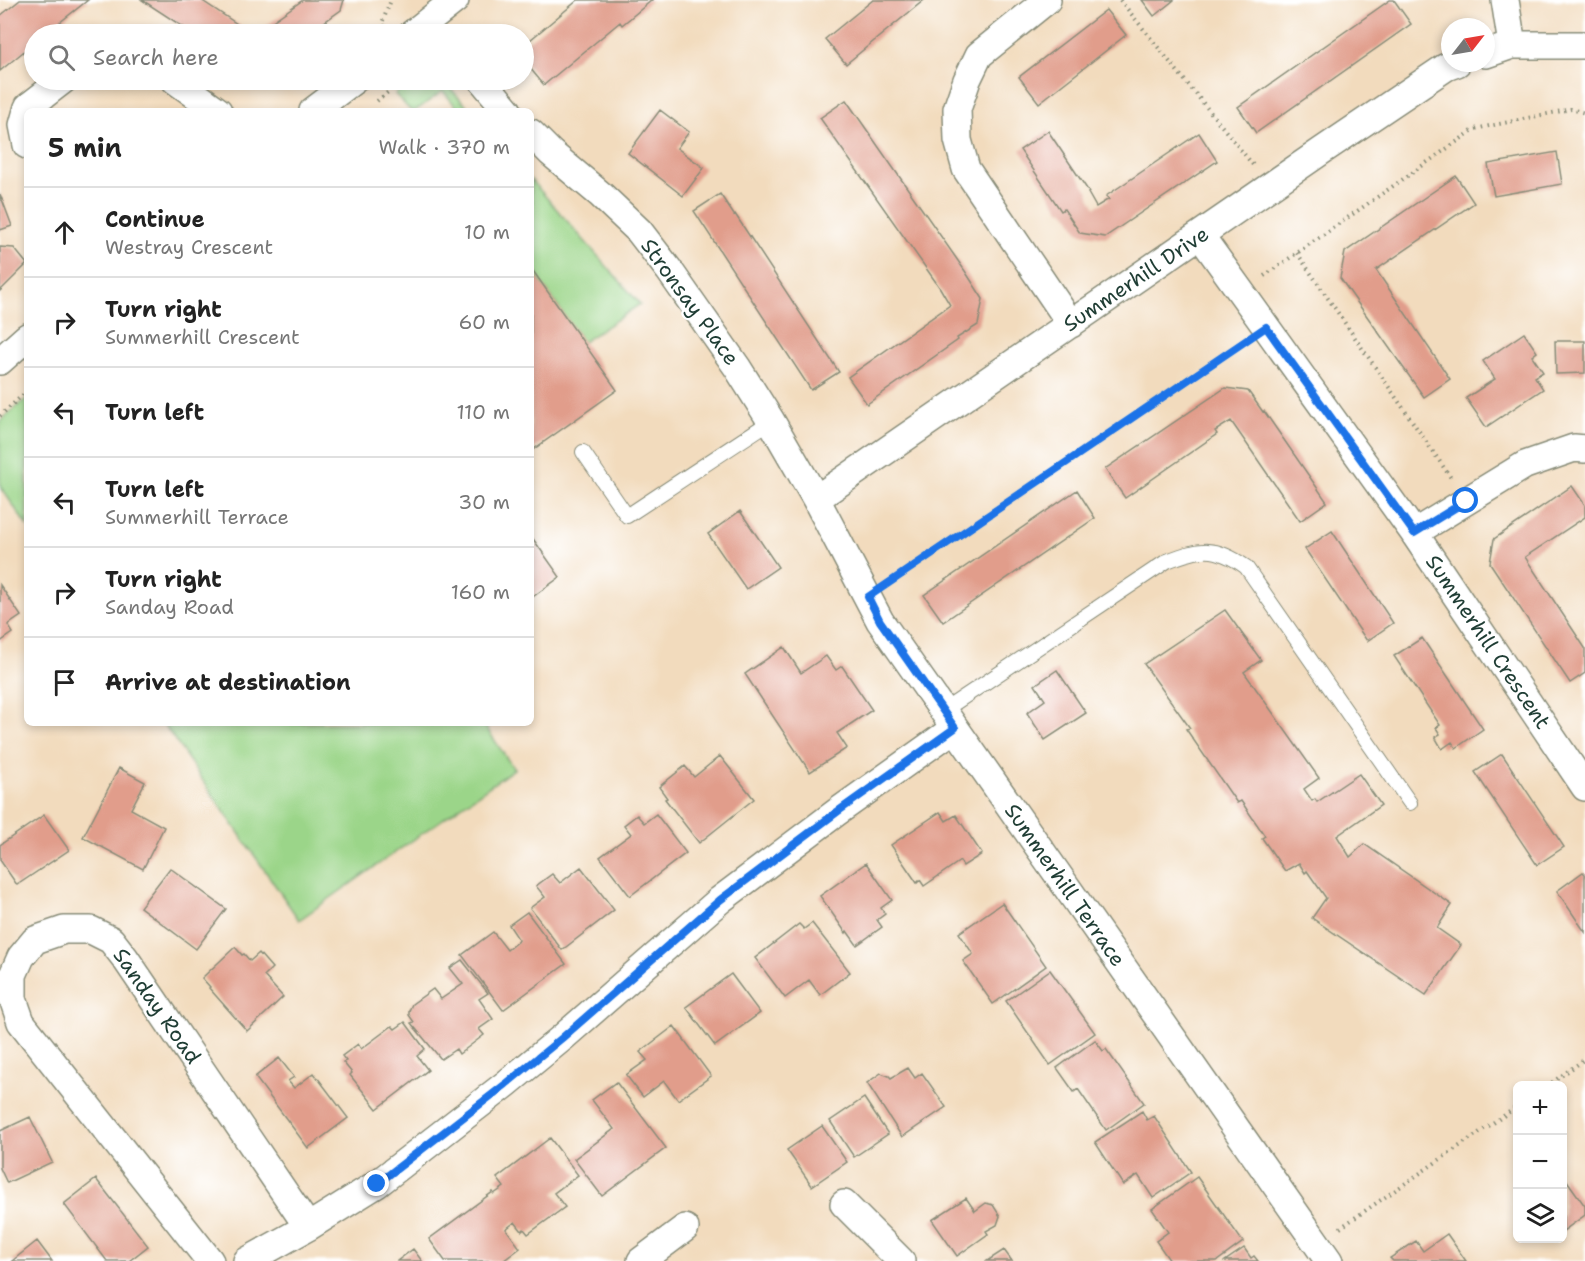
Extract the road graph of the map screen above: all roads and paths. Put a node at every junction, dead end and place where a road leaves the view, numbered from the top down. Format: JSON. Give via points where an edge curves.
{"nodes":[{"id":1,"x":456,"y":0,"type":"edge"},
{"id":2,"x":1047,"y":0,"type":"edge"},
{"id":3,"x":1120,"y":0,"type":"edge"},
{"id":4,"x":1505,"y":0,"type":"edge"},
{"id":5,"x":428,"y":22,"type":"edge"},
{"id":6,"x":1512,"y":45,"type":"junction"},
{"id":7,"x":1585,"y":45,"type":"edge"},
{"id":8,"x":1495,"y":51,"type":"edge"},
{"id":9,"x":1441,"y":70,"type":"edge"},
{"id":10,"x":50,"y":90,"type":"edge"},
{"id":11,"x":189,"y":90,"type":"edge"},
{"id":12,"x":341,"y":90,"type":"edge"},
{"id":13,"x":391,"y":90,"type":"edge"},
{"id":14,"x":490,"y":90,"type":"edge"},
{"id":15,"x":372,"y":105,"type":"dead end"},
{"id":16,"x":28,"y":108,"type":"edge"},
{"id":17,"x":214,"y":108,"type":"edge"},
{"id":18,"x":317,"y":108,"type":"edge"},
{"id":19,"x":505,"y":108,"type":"edge"},
{"id":20,"x":1585,"y":113,"type":"edge"},
{"id":21,"x":534,"y":136,"type":"edge"},
{"id":22,"x":1270,"y":186,"type":"junction"},
{"id":23,"x":1200,"y":235,"type":"junction"},
{"id":24,"x":1297,"y":253,"type":"junction"},
{"id":25,"x":1241,"y":292,"type":"junction"},
{"id":26,"x":1071,"y":324,"type":"junction"},
{"id":27,"x":1266,"y":327,"type":"junction"},
{"id":28,"x":24,"y":340,"type":"edge"},
{"id":29,"x":0,"y":361,"type":"edge"},
{"id":30,"x":24,"y":394,"type":"edge"},
{"id":31,"x":0,"y":416,"type":"edge"},
{"id":32,"x":771,"y":421,"type":"junction"},
{"id":33,"x":1585,"y":449,"type":"edge"},
{"id":34,"x":583,"y":452,"type":"dead end"},
{"id":35,"x":816,"y":499,"type":"junction"},
{"id":36,"x":1466,"y":501,"type":"junction"},
{"id":37,"x":1414,"y":533,"type":"junction"},
{"id":38,"x":868,"y":597,"type":"junction"},
{"id":39,"x":949,"y":719,"type":"junction"},
{"id":40,"x":1585,"y":787,"type":"edge"},
{"id":41,"x":1410,"y":803,"type":"dead end"},
{"id":42,"x":1585,"y":1059,"type":"edge"},
{"id":43,"x":1554,"y":1081,"type":"edge"},
{"id":44,"x":1513,"y":1109,"type":"edge"},
{"id":45,"x":844,"y":1204,"type":"dead end"},
{"id":46,"x":308,"y":1227,"type":"junction"},
{"id":47,"x":685,"y":1228,"type":"dead end"},
{"id":48,"x":1324,"y":1254,"type":"edge"},
{"id":49,"x":210,"y":1261,"type":"edge"},
{"id":50,"x":247,"y":1261,"type":"edge"},
{"id":51,"x":641,"y":1261,"type":"edge"},
{"id":52,"x":901,"y":1261,"type":"edge"}],
"edges":[{"from":1,"to":5,"type":"street"},
{"from":2,"to":26,"type":"street","via":[[979,55],[957,109],[958,140],[966,169]]},
{"from":3,"to":22,"type":"path"},
{"from":4,"to":6,"type":"street"},
{"from":6,"to":7,"type":"street"},
{"from":6,"to":8,"type":"street"},
{"from":9,"to":22,"type":"street","name":"Summerhill Drive"},
{"from":10,"to":16,"type":"street"},
{"from":11,"to":17,"type":"street"},
{"from":12,"to":18,"type":"street"},
{"from":13,"to":15,"type":"path"},
{"from":14,"to":19,"type":"street"},
{"from":20,"to":24,"type":"path","via":[[1571,109],[1475,129]]},
{"from":21,"to":32,"type":"street","name":"Stronsay Place","via":[[639,231]]},
{"from":22,"to":23,"type":"street","name":"Summerhill Drive"},
{"from":23,"to":25,"type":"street","name":"Summerhill Crescent"},
{"from":23,"to":26,"type":"street","name":"Summerhill Drive"},
{"from":24,"to":25,"type":"path"},
{"from":24,"to":36,"type":"path"},
{"from":25,"to":27,"type":"street","name":"Summerhill Crescent"},
{"from":26,"to":35,"type":"street","name":"Summerhill Drive"},
{"from":27,"to":37,"type":"street","name":"Summerhill Crescent"},
{"from":27,"to":38,"type":"path"},
{"from":28,"to":29,"type":"street"},
{"from":30,"to":31,"type":"path"},
{"from":32,"to":34,"type":"lane","via":[[627,516]]},
{"from":32,"to":35,"type":"street","name":"Stronsay Place"},
{"from":33,"to":36,"type":"street","via":[[1574,448],[1525,465]]},
{"from":35,"to":38,"type":"street","name":"Summerhill Terrace"},
{"from":36,"to":37,"type":"street"},
{"from":37,"to":40,"type":"street","name":"Summerhill Crescent"},
{"from":38,"to":39,"type":"street","name":"Summerhill Terrace","via":[[880,621]]},
{"from":39,"to":41,"type":"lane","via":[[1167,561],[1209,550],[1231,556],[1246,567]]},
{"from":39,"to":46,"type":"street","via":[[837,812],[720,900],[562,1038],[432,1142],[377,1184]]},
{"from":39,"to":48,"type":"street","name":"Summerhill Terrace"},
{"from":42,"to":43,"type":"path"},
{"from":44,"to":48,"type":"path","via":[[1343,1226]]},
{"from":45,"to":52,"type":"street"},
{"from":46,"to":49,"type":"street","name":"Sanday Road","via":[[111,940],[91,930],[64,930],[35,940],[13,975],[13,999],[21,1023]]},
{"from":46,"to":50,"type":"street"},
{"from":47,"to":51,"type":"street"}]}
